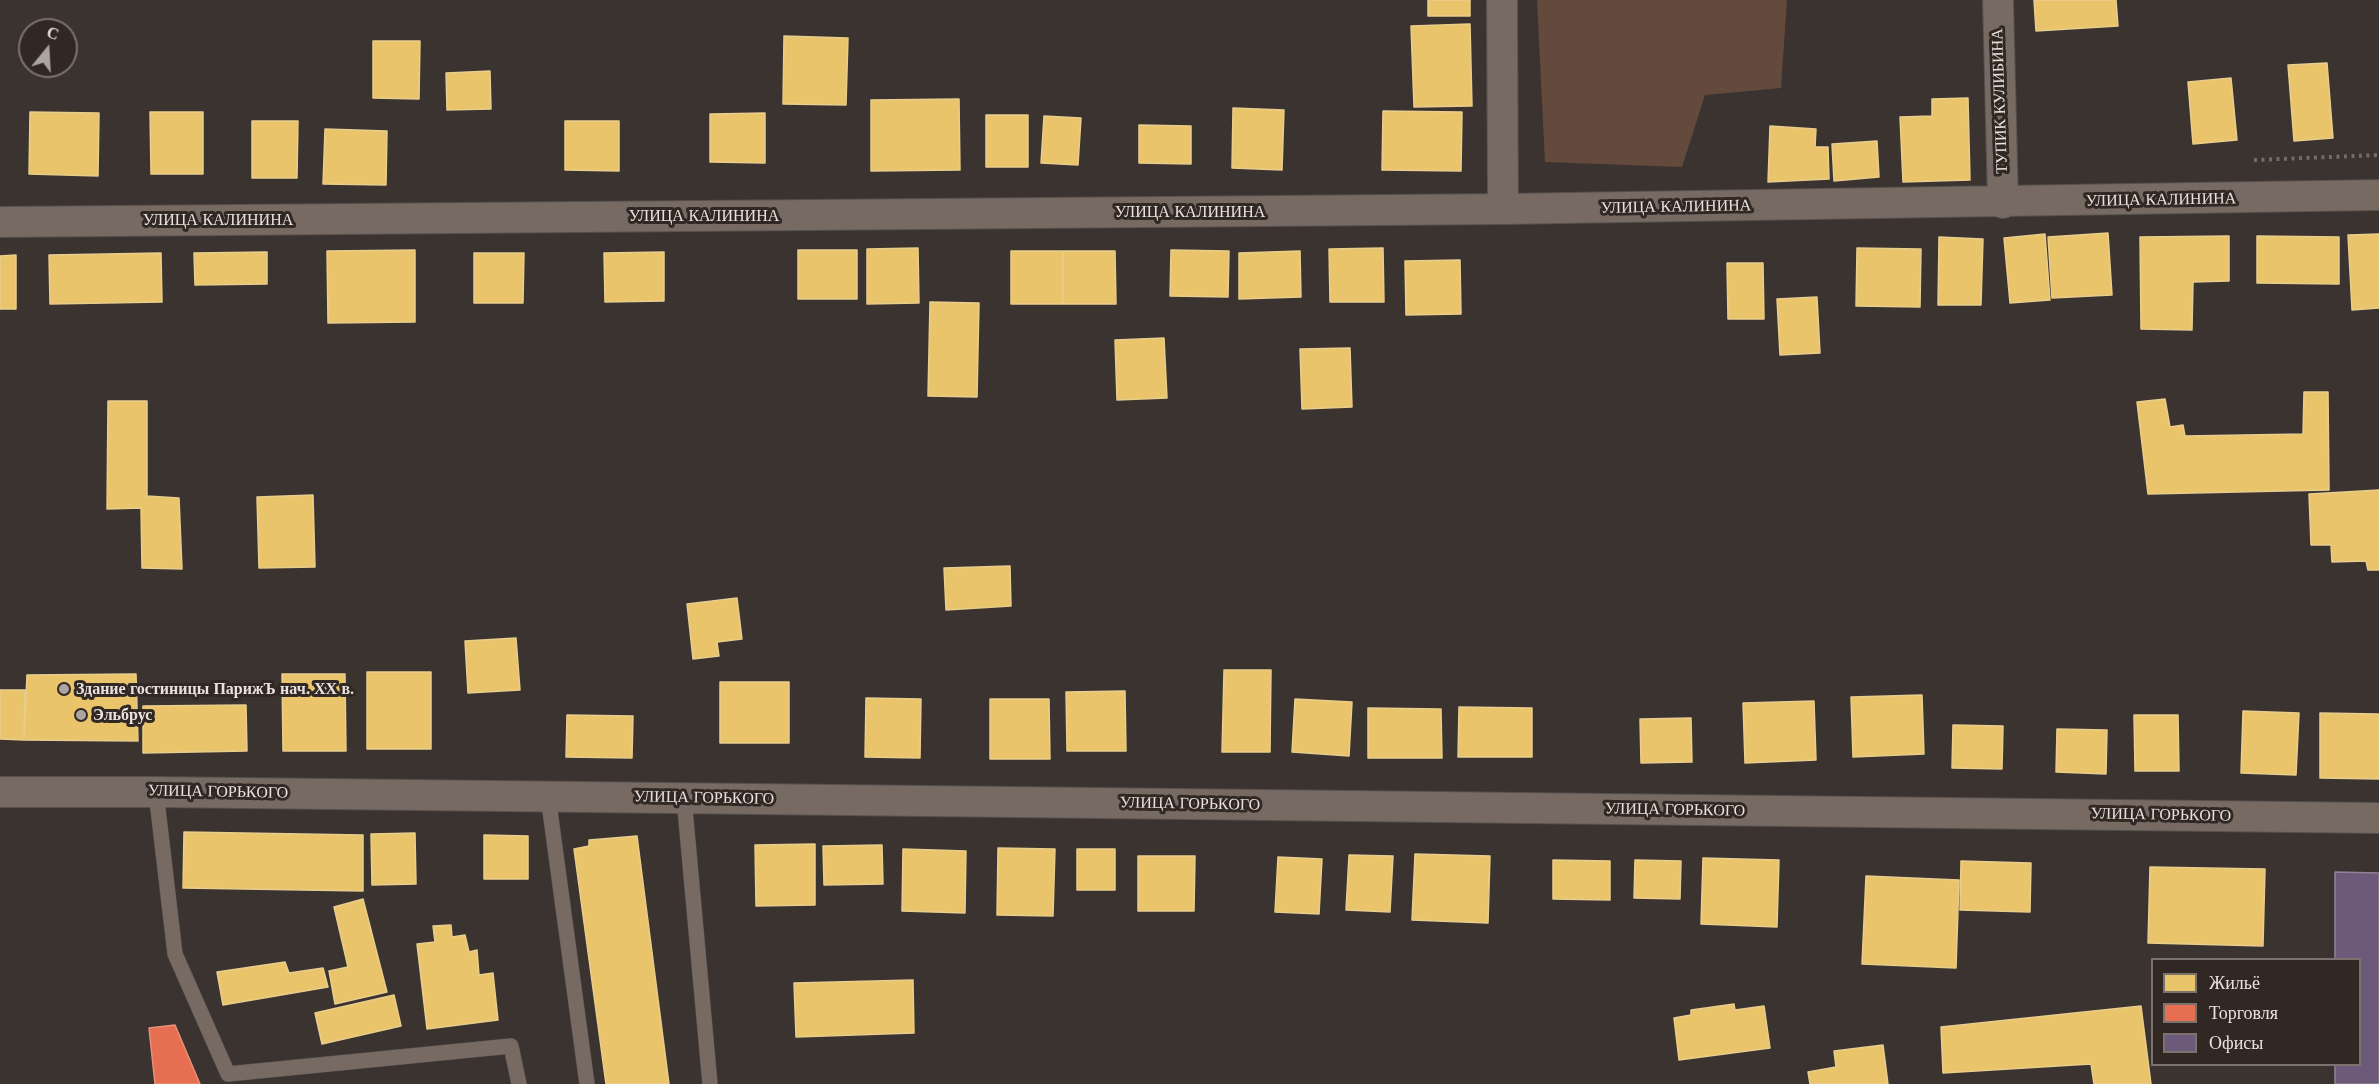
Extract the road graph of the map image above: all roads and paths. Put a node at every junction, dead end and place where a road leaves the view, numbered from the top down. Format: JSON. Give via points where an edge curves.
{"nodes":[{"id":1,"x":1502,"y":0,"type":"edge"},
{"id":2,"x":1998,"y":0,"type":"edge"},
{"id":3,"x":2379,"y":195,"type":"edge"},
{"id":4,"x":2003,"y":203,"type":"junction"},
{"id":5,"x":1503,"y":209,"type":"junction"},
{"id":6,"x":0,"y":222,"type":"edge"},
{"id":7,"x":0,"y":792,"type":"edge"},
{"id":8,"x":156,"y":792,"type":"junction"},
{"id":9,"x":548,"y":796,"type":"junction"},
{"id":10,"x":684,"y":798,"type":"junction"},
{"id":11,"x":2379,"y":818,"type":"edge"},
{"id":12,"x":519,"y":1084,"type":"edge"},
{"id":13,"x":587,"y":1084,"type":"edge"},
{"id":14,"x":710,"y":1084,"type":"edge"}],
"edges":[{"from":1,"to":5,"type":"street"},
{"from":2,"to":4,"type":"street","name":"ТУПИК КУЛИБИНА"},
{"from":3,"to":4,"type":"street","name":"УЛИЦА КАЛИНИНА"},
{"from":4,"to":5,"type":"street","name":"УЛИЦА КАЛИНИНА"},
{"from":5,"to":6,"type":"street","name":"УЛИЦА КАЛИНИНА"},
{"from":7,"to":8,"type":"street","name":"УЛИЦА ГОРЬКОГО"},
{"from":8,"to":9,"type":"street","name":"УЛИЦА ГОРЬКОГО"},
{"from":8,"to":12,"type":"lane","via":[[175,954],[228,1074],[511,1046]]},
{"from":9,"to":10,"type":"street","name":"УЛИЦА ГОРЬКОГО"},
{"from":9,"to":13,"type":"lane"},
{"from":10,"to":11,"type":"street","name":"УЛИЦА ГОРЬКОГО"},
{"from":10,"to":14,"type":"lane"}]}
